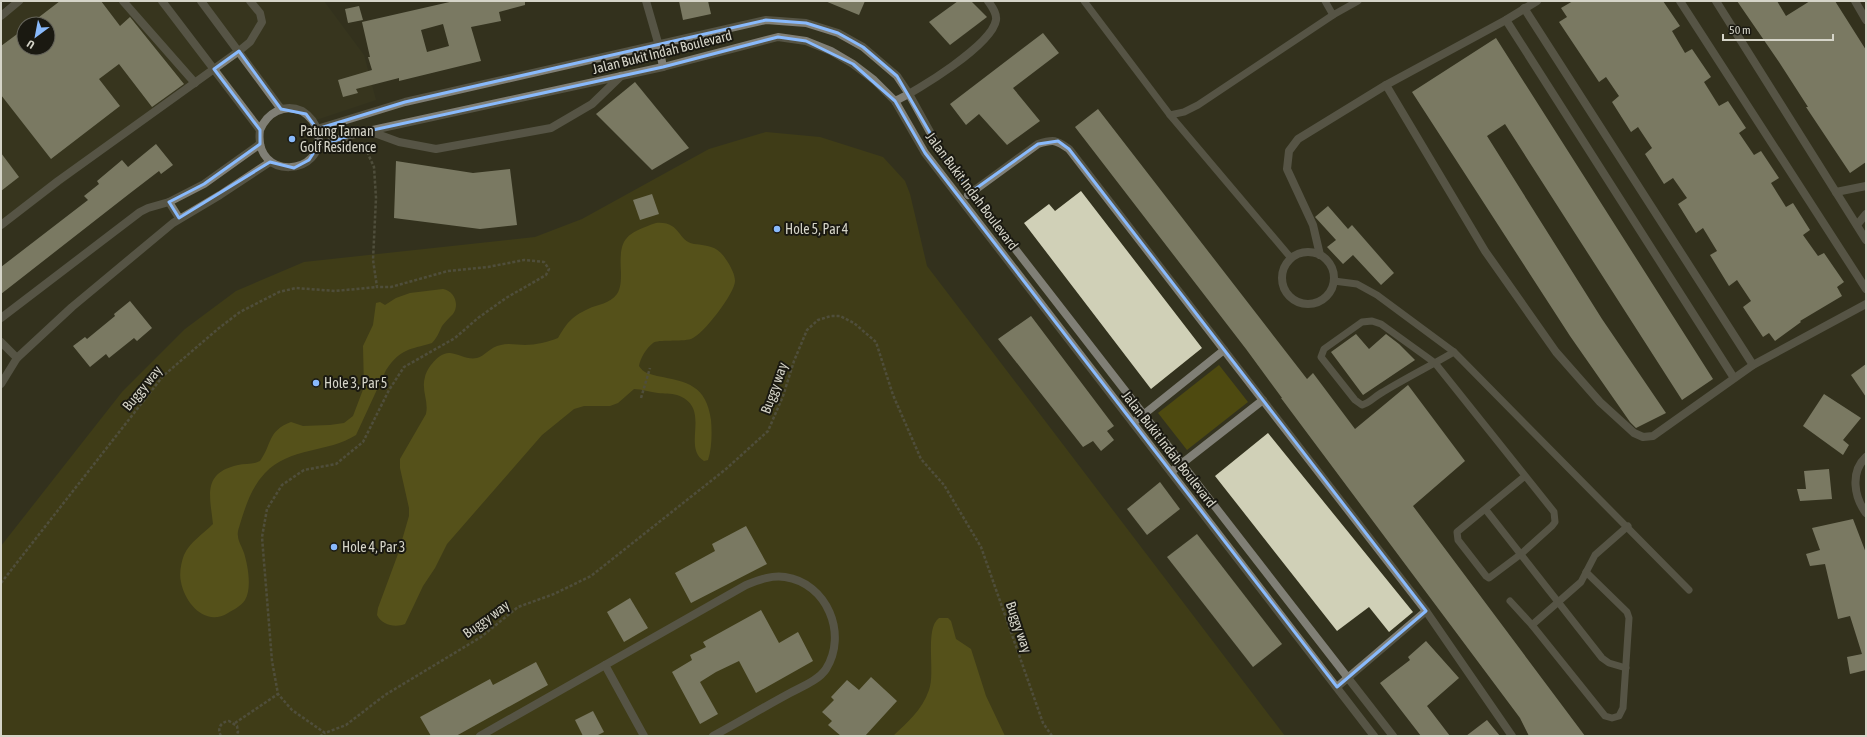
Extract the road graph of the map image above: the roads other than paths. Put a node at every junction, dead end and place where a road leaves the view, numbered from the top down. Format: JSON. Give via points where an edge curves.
{"nodes":[{"id":1,"x":19,"y":1,"type":"edge"},
{"id":2,"x":123,"y":1,"type":"edge"},
{"id":3,"x":162,"y":1,"type":"edge"},
{"id":4,"x":201,"y":1,"type":"edge"},
{"id":5,"x":250,"y":1,"type":"edge"},
{"id":6,"x":646,"y":1,"type":"edge"},
{"id":7,"x":988,"y":1,"type":"edge"},
{"id":8,"x":1084,"y":1,"type":"edge"},
{"id":9,"x":1325,"y":1,"type":"edge"},
{"id":10,"x":1358,"y":1,"type":"edge"},
{"id":11,"x":1537,"y":1,"type":"edge"},
{"id":12,"x":1680,"y":1,"type":"edge"},
{"id":13,"x":1716,"y":1,"type":"edge"},
{"id":14,"x":1855,"y":1,"type":"edge"},
{"id":15,"x":1524,"y":8,"type":"junction"},
{"id":16,"x":1333,"y":15,"type":"junction"},
{"id":17,"x":1,"y":16,"type":"edge"},
{"id":18,"x":1506,"y":20,"type":"junction"},
{"id":19,"x":1866,"y":20,"type":"edge"},
{"id":20,"x":659,"y":46,"type":"junction"},
{"id":21,"x":240,"y":51,"type":"junction"},
{"id":22,"x":662,"y":67,"type":"junction"},
{"id":23,"x":214,"y":69,"type":"junction"},
{"id":24,"x":622,"y":76,"type":"junction"},
{"id":25,"x":194,"y":83,"type":"junction"},
{"id":26,"x":1386,"y":85,"type":"junction"},
{"id":27,"x":909,"y":94,"type":"junction"},
{"id":28,"x":895,"y":101,"type":"junction"},
{"id":29,"x":281,"y":109,"type":"junction"},
{"id":30,"x":1170,"y":115,"type":"junction"},
{"id":31,"x":317,"y":129,"type":"junction"},
{"id":32,"x":260,"y":130,"type":"junction"},
{"id":33,"x":368,"y":131,"type":"junction"},
{"id":34,"x":260,"y":144,"type":"junction"},
{"id":35,"x":318,"y":146,"type":"junction"},
{"id":36,"x":270,"y":162,"type":"junction"},
{"id":37,"x":1866,"y":186,"type":"edge"},
{"id":38,"x":971,"y":192,"type":"junction"},
{"id":39,"x":1836,"y":192,"type":"junction"},
{"id":40,"x":961,"y":199,"type":"junction"},
{"id":41,"x":169,"y":202,"type":"junction"},
{"id":42,"x":1866,"y":214,"type":"edge"},
{"id":43,"x":179,"y":218,"type":"junction"},
{"id":44,"x":1,"y":225,"type":"edge"},
{"id":45,"x":1857,"y":225,"type":"junction"},
{"id":46,"x":1866,"y":240,"type":"edge"},
{"id":47,"x":1320,"y":255,"type":"junction"},
{"id":48,"x":1291,"y":258,"type":"junction"},
{"id":49,"x":1334,"y":281,"type":"junction"},
{"id":50,"x":1866,"y":289,"type":"edge"},
{"id":51,"x":1866,"y":304,"type":"edge"},
{"id":52,"x":1,"y":318,"type":"edge"},
{"id":53,"x":1,"y":342,"type":"edge"},
{"id":54,"x":1224,"y":350,"type":"junction"},
{"id":55,"x":1454,"y":352,"type":"junction"},
{"id":56,"x":17,"y":358,"type":"junction"},
{"id":57,"x":1435,"y":363,"type":"junction"},
{"id":58,"x":1753,"y":365,"type":"junction"},
{"id":59,"x":1734,"y":378,"type":"junction"},
{"id":60,"x":1,"y":384,"type":"edge"},
{"id":61,"x":1263,"y":400,"type":"junction"},
{"id":62,"x":1143,"y":414,"type":"junction"},
{"id":63,"x":1132,"y":422,"type":"junction"},
{"id":64,"x":1866,"y":457,"type":"edge"},
{"id":65,"x":1182,"y":464,"type":"junction"},
{"id":66,"x":1171,"y":472,"type":"junction"},
{"id":67,"x":1525,"y":476,"type":"junction"},
{"id":68,"x":1486,"y":510,"type":"junction"},
{"id":69,"x":1866,"y":513,"type":"edge"},
{"id":70,"x":1628,"y":526,"type":"junction"},
{"id":71,"x":1521,"y":554,"type":"junction"},
{"id":72,"x":1586,"y":572,"type":"junction"},
{"id":73,"x":1689,"y":590,"type":"dead end"},
{"id":74,"x":1510,"y":601,"type":"dead end"},
{"id":75,"x":1558,"y":602,"type":"junction"},
{"id":76,"x":1426,"y":611,"type":"junction"},
{"id":77,"x":1532,"y":625,"type":"junction"},
{"id":78,"x":605,"y":665,"type":"junction"},
{"id":79,"x":1626,"y":668,"type":"junction"},
{"id":80,"x":1348,"y":678,"type":"junction"},
{"id":81,"x":1337,"y":687,"type":"junction"},
{"id":82,"x":480,"y":736,"type":"edge"},
{"id":83,"x":644,"y":736,"type":"edge"},
{"id":84,"x":713,"y":736,"type":"edge"},
{"id":85,"x":1374,"y":736,"type":"edge"},
{"id":86,"x":1393,"y":736,"type":"edge"},
{"id":87,"x":1512,"y":736,"type":"edge"}],
"edges":[{"from":1,"to":17,"type":"street"},
{"from":2,"to":25,"type":"street"},
{"from":3,"to":23,"type":"street"},
{"from":4,"to":21,"type":"street"},
{"from":5,"to":21,"type":"street","via":[[260,13],[262,22],[250,42]]},
{"from":6,"to":20,"type":"street"},
{"from":7,"to":27,"type":"street","via":[[995,12],[996,20],[985,39],[946,70]]},
{"from":8,"to":30,"type":"lane"},
{"from":9,"to":16,"type":"lane"},
{"from":10,"to":16,"type":"lane"},
{"from":11,"to":15,"type":"street"},
{"from":12,"to":50,"type":"street"},
{"from":13,"to":39,"type":"street"},
{"from":14,"to":19,"type":"street"},
{"from":15,"to":18,"type":"street"},
{"from":15,"to":58,"type":"street"},
{"from":16,"to":30,"type":"lane","via":[[1198,105]]},
{"from":18,"to":26,"type":"street"},
{"from":18,"to":59,"type":"street"},
{"from":20,"to":22,"type":"street"},
{"from":20,"to":27,"type":"street","via":[[766,20],[806,23],[838,33],[863,47],[897,76]]},
{"from":20,"to":31,"type":"street","via":[[405,102]]},
{"from":21,"to":23,"type":"street"},
{"from":21,"to":29,"type":"street"},
{"from":22,"to":24,"type":"street","name":"Jalan Bukit Indah Boulevard"},
{"from":22,"to":28,"type":"street","name":"Jalan Bukit Indah Boulevard","via":[[778,37],[806,41],[831,51],[853,64]]},
{"from":23,"to":25,"type":"street"},
{"from":23,"to":32,"type":"street"},
{"from":24,"to":33,"type":"street","name":"Jalan Bukit Indah Boulevard"},
{"from":24,"to":33,"type":"street","via":[[592,104],[551,128],[436,149],[399,142]]},
{"from":25,"to":44,"type":"street"},
{"from":26,"to":47,"type":"street","via":[[1298,139],[1289,151],[1287,169],[1313,225]]},
{"from":26,"to":59,"type":"street","via":[[1485,251],[1552,346],[1600,402],[1634,433],[1643,437],[1653,436]]},
{"from":27,"to":28,"type":"street"},
{"from":27,"to":38,"type":"street","via":[[940,150]]},
{"from":28,"to":40,"type":"street","name":"Jalan Bukit Indah Boulevard","via":[[925,153]]},
{"from":29,"to":31,"type":"street","via":[[290,108],[306,114]]},
{"from":29,"to":32,"type":"street","via":[[268,117]]},
{"from":30,"to":48,"type":"lane"},
{"from":31,"to":35,"type":"street"},
{"from":32,"to":34,"type":"street"},
{"from":33,"to":35,"type":"street","name":"Jalan Bukit Indah Boulevard"},
{"from":34,"to":36,"type":"street","via":[[264,156]]},
{"from":34,"to":41,"type":"street","via":[[204,184]]},
{"from":35,"to":36,"type":"street","via":[[309,160],[302,165],[286,168]]},
{"from":36,"to":43,"type":"street"},
{"from":37,"to":39,"type":"street"},
{"from":38,"to":40,"type":"street"},
{"from":38,"to":54,"type":"street","via":[[1038,144],[1050,140],[1058,141],[1069,149]]},
{"from":38,"to":62,"type":"street"},
{"from":39,"to":45,"type":"street"},
{"from":40,"to":63,"type":"street","name":"Jalan Bukit Indah Boulevard"},
{"from":41,"to":43,"type":"street"},
{"from":41,"to":52,"type":"street","via":[[140,212]]},
{"from":42,"to":45,"type":"street"},
{"from":43,"to":56,"type":"street","via":[[72,307]]},
{"from":45,"to":46,"type":"street"},
{"from":47,"to":48,"type":"street","via":[[1305,252]]},
{"from":47,"to":49,"type":"street","via":[[1331,266]]},
{"from":48,"to":49,"type":"street","via":[[1286,264],[1282,279],[1286,292],[1295,301],[1308,305],[1322,300],[1332,289]]},
{"from":49,"to":55,"type":"lane","via":[[1357,284],[1377,295]]},
{"from":51,"to":58,"type":"street"},
{"from":53,"to":56,"type":"street"},
{"from":54,"to":61,"type":"street"},
{"from":54,"to":62,"type":"street"},
{"from":55,"to":57,"type":"lane"},
{"from":55,"to":70,"type":"lane"},
{"from":56,"to":60,"type":"street"},
{"from":57,"to":57,"type":"lane","via":[[1362,405],[1355,400],[1321,357],[1324,349],[1362,322],[1372,321],[1381,324]]},
{"from":57,"to":67,"type":"lane"},
{"from":58,"to":59,"type":"street"},
{"from":61,"to":65,"type":"street"},
{"from":61,"to":76,"type":"street"},
{"from":62,"to":63,"type":"street"},
{"from":62,"to":65,"type":"street"},
{"from":63,"to":66,"type":"street","name":"Jalan Bukit Indah Boulevard"},
{"from":64,"to":69,"type":"street","via":[[1858,468],[1855,489]]},
{"from":65,"to":66,"type":"street"},
{"from":65,"to":80,"type":"street"},
{"from":66,"to":81,"type":"street","name":"Jalan Bukit Indah Boulevard"},
{"from":67,"to":68,"type":"lane"},
{"from":67,"to":71,"type":"lane","via":[[1556,518],[1552,526]]},
{"from":68,"to":71,"type":"lane"},
{"from":68,"to":71,"type":"lane","via":[[1457,532],[1456,537],[1486,576],[1492,577]]},
{"from":70,"to":72,"type":"lane","via":[[1595,555]]},
{"from":70,"to":73,"type":"lane"},
{"from":71,"to":75,"type":"lane"},
{"from":72,"to":75,"type":"lane","via":[[1581,582]]},
{"from":72,"to":79,"type":"lane","via":[[1627,612],[1629,618]]},
{"from":74,"to":77,"type":"lane"},
{"from":75,"to":77,"type":"lane"},
{"from":75,"to":79,"type":"lane","via":[[1602,658]]},
{"from":76,"to":80,"type":"street"},
{"from":76,"to":87,"type":"street"},
{"from":77,"to":79,"type":"lane","via":[[1605,716],[1619,716],[1623,708]]},
{"from":78,"to":82,"type":"street"},
{"from":78,"to":83,"type":"street"},
{"from":78,"to":84,"type":"street","via":[[746,585],[765,578],[785,577],[804,584],[820,596],[831,613],[836,632],[834,652],[825,670],[809,682]]},
{"from":80,"to":81,"type":"street"},
{"from":80,"to":86,"type":"street"},
{"from":81,"to":85,"type":"street","name":"Jalan Bukit Indah Boulevard"}]}
